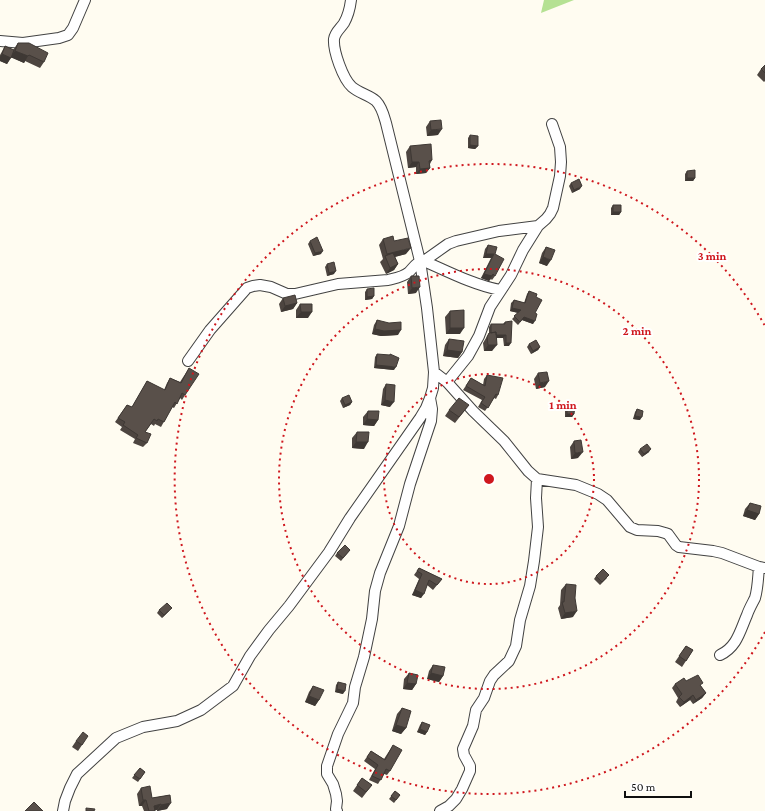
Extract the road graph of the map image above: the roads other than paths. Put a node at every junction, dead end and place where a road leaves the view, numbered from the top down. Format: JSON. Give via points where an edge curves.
{"nodes":[{"id":1,"x":85,"y":0,"type":"edge"},
{"id":2,"x":351,"y":0,"type":"edge"},
{"id":3,"x":0,"y":41,"type":"edge"},
{"id":4,"x":552,"y":124,"type":"dead end"},
{"id":5,"x":538,"y":226,"type":"junction"},
{"id":6,"x":422,"y":261,"type":"junction"},
{"id":7,"x":500,"y":290,"type":"junction"},
{"id":8,"x":188,"y":361,"type":"dead end"},
{"id":9,"x":434,"y":372,"type":"junction"},
{"id":10,"x":447,"y":382,"type":"junction"},
{"id":11,"x":430,"y":398,"type":"junction"},
{"id":12,"x":537,"y":479,"type":"junction"},
{"id":13,"x":762,"y":567,"type":"edge"},
{"id":14,"x":720,"y":655,"type":"dead end"},
{"id":15,"x":63,"y":811,"type":"edge"},
{"id":16,"x":337,"y":811,"type":"edge"},
{"id":17,"x":440,"y":811,"type":"edge"}],
"edges":[{"from":1,"to":3,"type":"street","via":[[74,28],[68,36],[23,43]]},
{"from":2,"to":6,"type":"street","via":[[349,13],[335,34],[334,48],[347,82],[376,102],[382,111]]},
{"from":4,"to":5,"type":"street","via":[[560,147],[560,176],[553,208],[546,220]]},
{"from":5,"to":6,"type":"street","via":[[499,231],[456,241]]},
{"from":5,"to":7,"type":"street"},
{"from":6,"to":7,"type":"street"},
{"from":6,"to":8,"type":"street","via":[[402,276],[388,280],[338,284],[300,294],[287,294],[260,285],[247,288],[210,330]]},
{"from":6,"to":9,"type":"street"},
{"from":7,"to":10,"type":"street","via":[[468,356]]},
{"from":9,"to":10,"type":"street"},
{"from":9,"to":11,"type":"street"},
{"from":10,"to":12,"type":"street"},
{"from":11,"to":15,"type":"street","via":[[420,418],[329,552],[250,656],[233,686],[201,710],[177,721],[143,727],[116,738],[77,774]]},
{"from":11,"to":16,"type":"street","via":[[431,421],[399,526],[380,573],[364,658],[352,703],[327,766],[327,774],[336,794]]},
{"from":12,"to":13,"type":"street","via":[[576,485],[598,494],[607,500],[630,527],[665,533],[679,548],[722,553]]},
{"from":12,"to":17,"type":"street","via":[[538,527],[534,561],[516,646],[509,661],[490,681],[476,710],[473,726],[463,749],[470,771],[462,789],[456,799]]},
{"from":13,"to":14,"type":"street","via":[[755,597],[740,633],[731,648]]}]}
